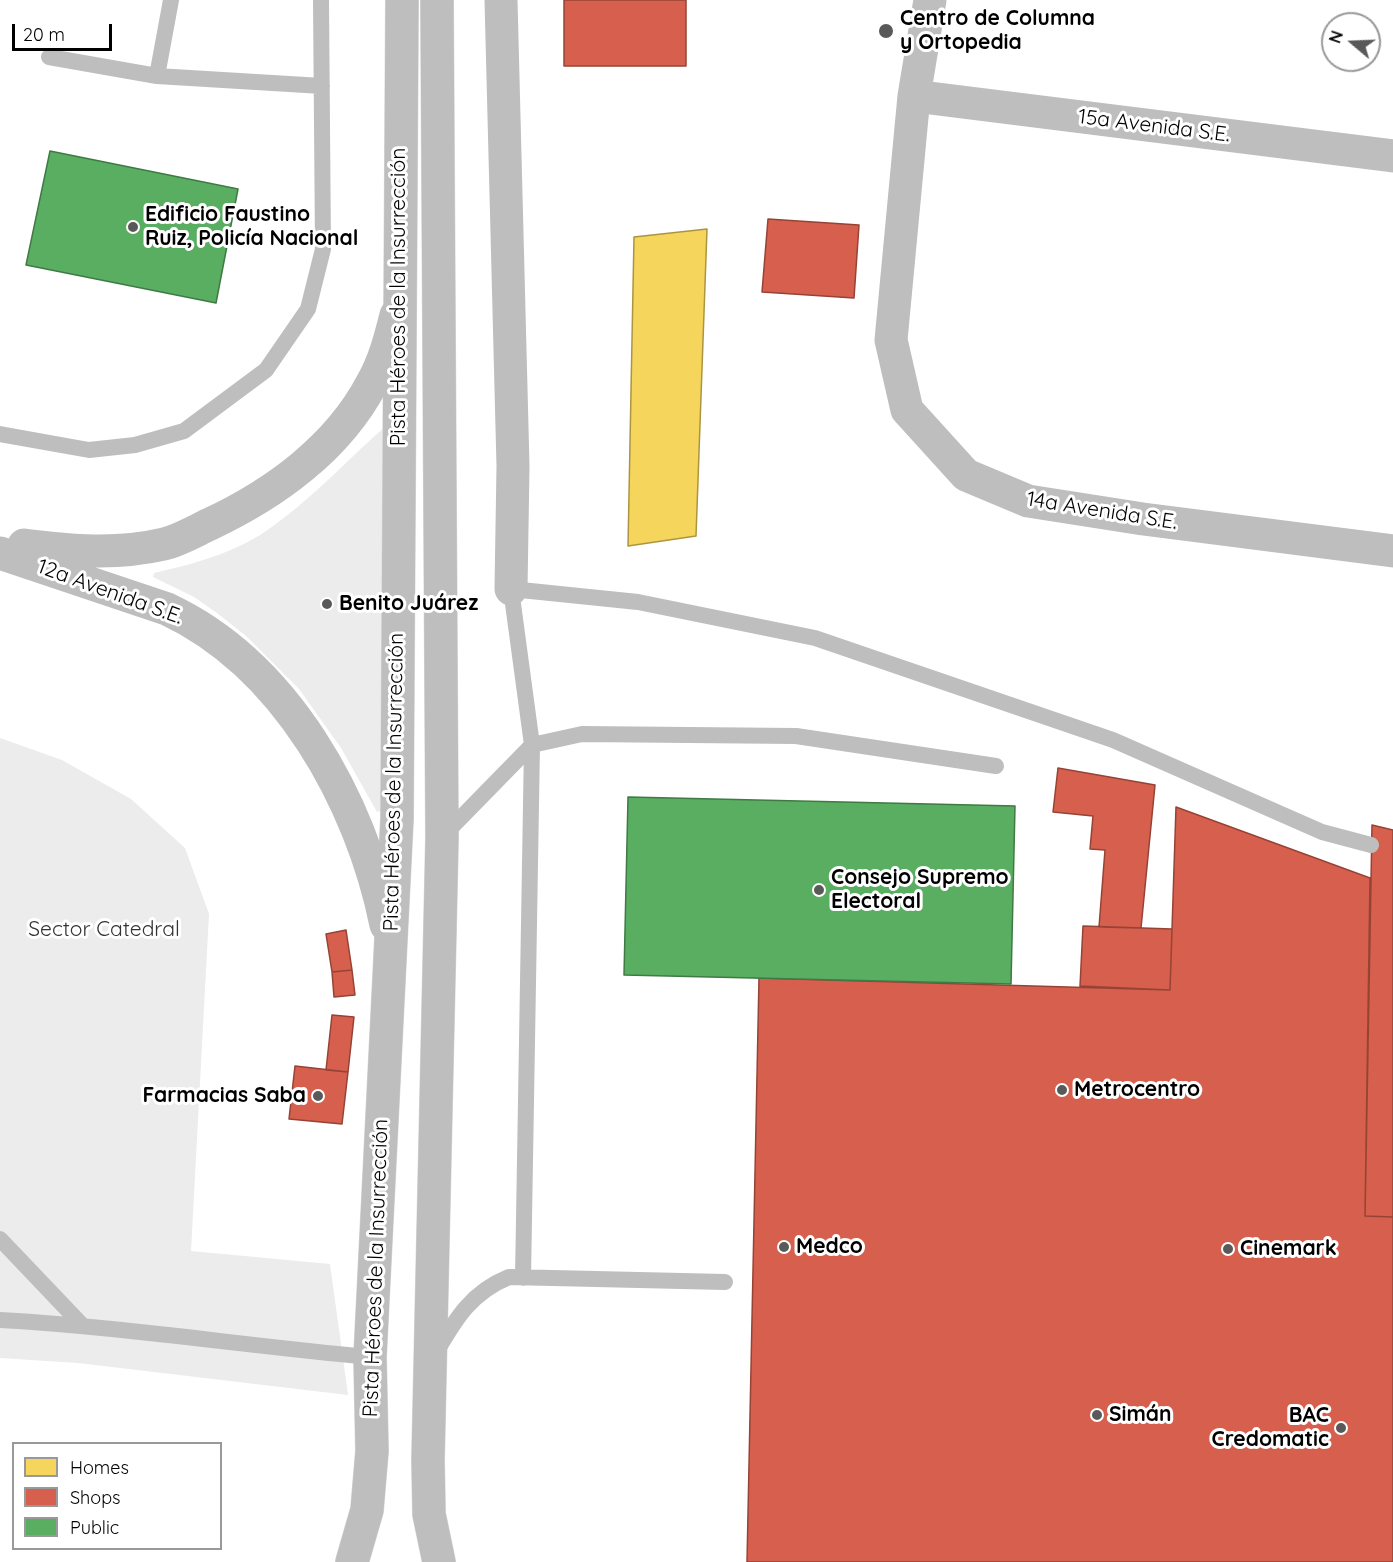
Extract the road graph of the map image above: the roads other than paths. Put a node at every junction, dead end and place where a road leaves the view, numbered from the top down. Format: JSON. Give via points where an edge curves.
{"nodes":[{"id":1,"x":171,"y":0,"type":"edge"},
{"id":2,"x":321,"y":0,"type":"edge"},
{"id":3,"x":402,"y":0,"type":"edge"},
{"id":4,"x":437,"y":0,"type":"edge"},
{"id":5,"x":501,"y":0,"type":"edge"},
{"id":6,"x":930,"y":0,"type":"edge"},
{"id":7,"x":49,"y":57,"type":"dead end"},
{"id":8,"x":157,"y":76,"type":"junction"},
{"id":9,"x":322,"y":86,"type":"junction"},
{"id":10,"x":914,"y":96,"type":"junction"},
{"id":11,"x":1393,"y":156,"type":"edge"},
{"id":12,"x":399,"y":304,"type":"junction"},
{"id":13,"x":0,"y":434,"type":"edge"},
{"id":14,"x":0,"y":543,"type":"edge"},
{"id":15,"x":1393,"y":551,"type":"edge"},
{"id":16,"x":0,"y":553,"type":"edge"},
{"id":17,"x":511,"y":588,"type":"junction"},
{"id":18,"x":532,"y":745,"type":"junction"},
{"id":19,"x":996,"y":766,"type":"dead end"},
{"id":20,"x":442,"y":838,"type":"junction"},
{"id":21,"x":1371,"y":845,"type":"dead end"},
{"id":22,"x":390,"y":945,"type":"junction"},
{"id":23,"x":0,"y":1239,"type":"edge"},
{"id":24,"x":523,"y":1278,"type":"junction"},
{"id":25,"x":725,"y":1282,"type":"dead end"},
{"id":26,"x":0,"y":1320,"type":"edge"},
{"id":27,"x":81,"y":1324,"type":"junction"},
{"id":28,"x":370,"y":1356,"type":"junction"},
{"id":29,"x":429,"y":1366,"type":"junction"},
{"id":30,"x":352,"y":1562,"type":"edge"},
{"id":31,"x":439,"y":1562,"type":"edge"}],
"edges":[{"from":1,"to":8,"type":"lane"},
{"from":2,"to":9,"type":"lane"},
{"from":3,"to":12,"type":"main road","name":"Pista Héroes de la Insurrección"},
{"from":4,"to":20,"type":"main road","name":"Pista Héroes de la Insurrección"},
{"from":5,"to":17,"type":"main road","via":[[513,466]]},
{"from":6,"to":10,"type":"main road","name":"14a Avenida S.E."},
{"from":7,"to":8,"type":"lane"},
{"from":8,"to":9,"type":"lane"},
{"from":9,"to":13,"type":"lane","via":[[323,249],[308,309],[266,370],[184,431],[135,445],[89,450]]},
{"from":10,"to":11,"type":"main road","name":"15a Avenida S.E."},
{"from":10,"to":15,"type":"main road","name":"14a Avenida S.E.","via":[[891,340],[907,410],[966,475],[1028,501]]},
{"from":12,"to":14,"type":"main road","name":"12a Avenida S.E.","via":[[386,353],[354,410],[325,445],[247,507],[166,543],[140,548],[86,551]]},
{"from":12,"to":22,"type":"main road","name":"Pista Héroes de la Insurrección","via":[[398,819]]},
{"from":16,"to":22,"type":"main road","name":"12a Avenida S.E.","via":[[167,609],[239,656],[298,723],[337,787],[378,884]]},
{"from":17,"to":18,"type":"lane"},
{"from":17,"to":21,"type":"lane","via":[[638,602],[815,638],[1113,740],[1322,832]]},
{"from":18,"to":19,"type":"lane","via":[[582,734],[796,736]]},
{"from":18,"to":20,"type":"lane"},
{"from":18,"to":24,"type":"lane"},
{"from":20,"to":29,"type":"main road","name":"Pista Héroes de la Insurrección"},
{"from":22,"to":28,"type":"main road","name":"Pista Héroes de la Insurrección"},
{"from":23,"to":27,"type":"lane"},
{"from":24,"to":25,"type":"lane"},
{"from":24,"to":29,"type":"lane","via":[[509,1277],[488,1286],[454,1321]]},
{"from":26,"to":27,"type":"lane"},
{"from":27,"to":28,"type":"lane","via":[[314,1353]]},
{"from":28,"to":30,"type":"main road","name":"Pista Héroes de la Insurrección","via":[[372,1451],[367,1510]]},
{"from":29,"to":31,"type":"main road","name":"Pista Héroes de la Insurrección","via":[[429,1514]]}]}
